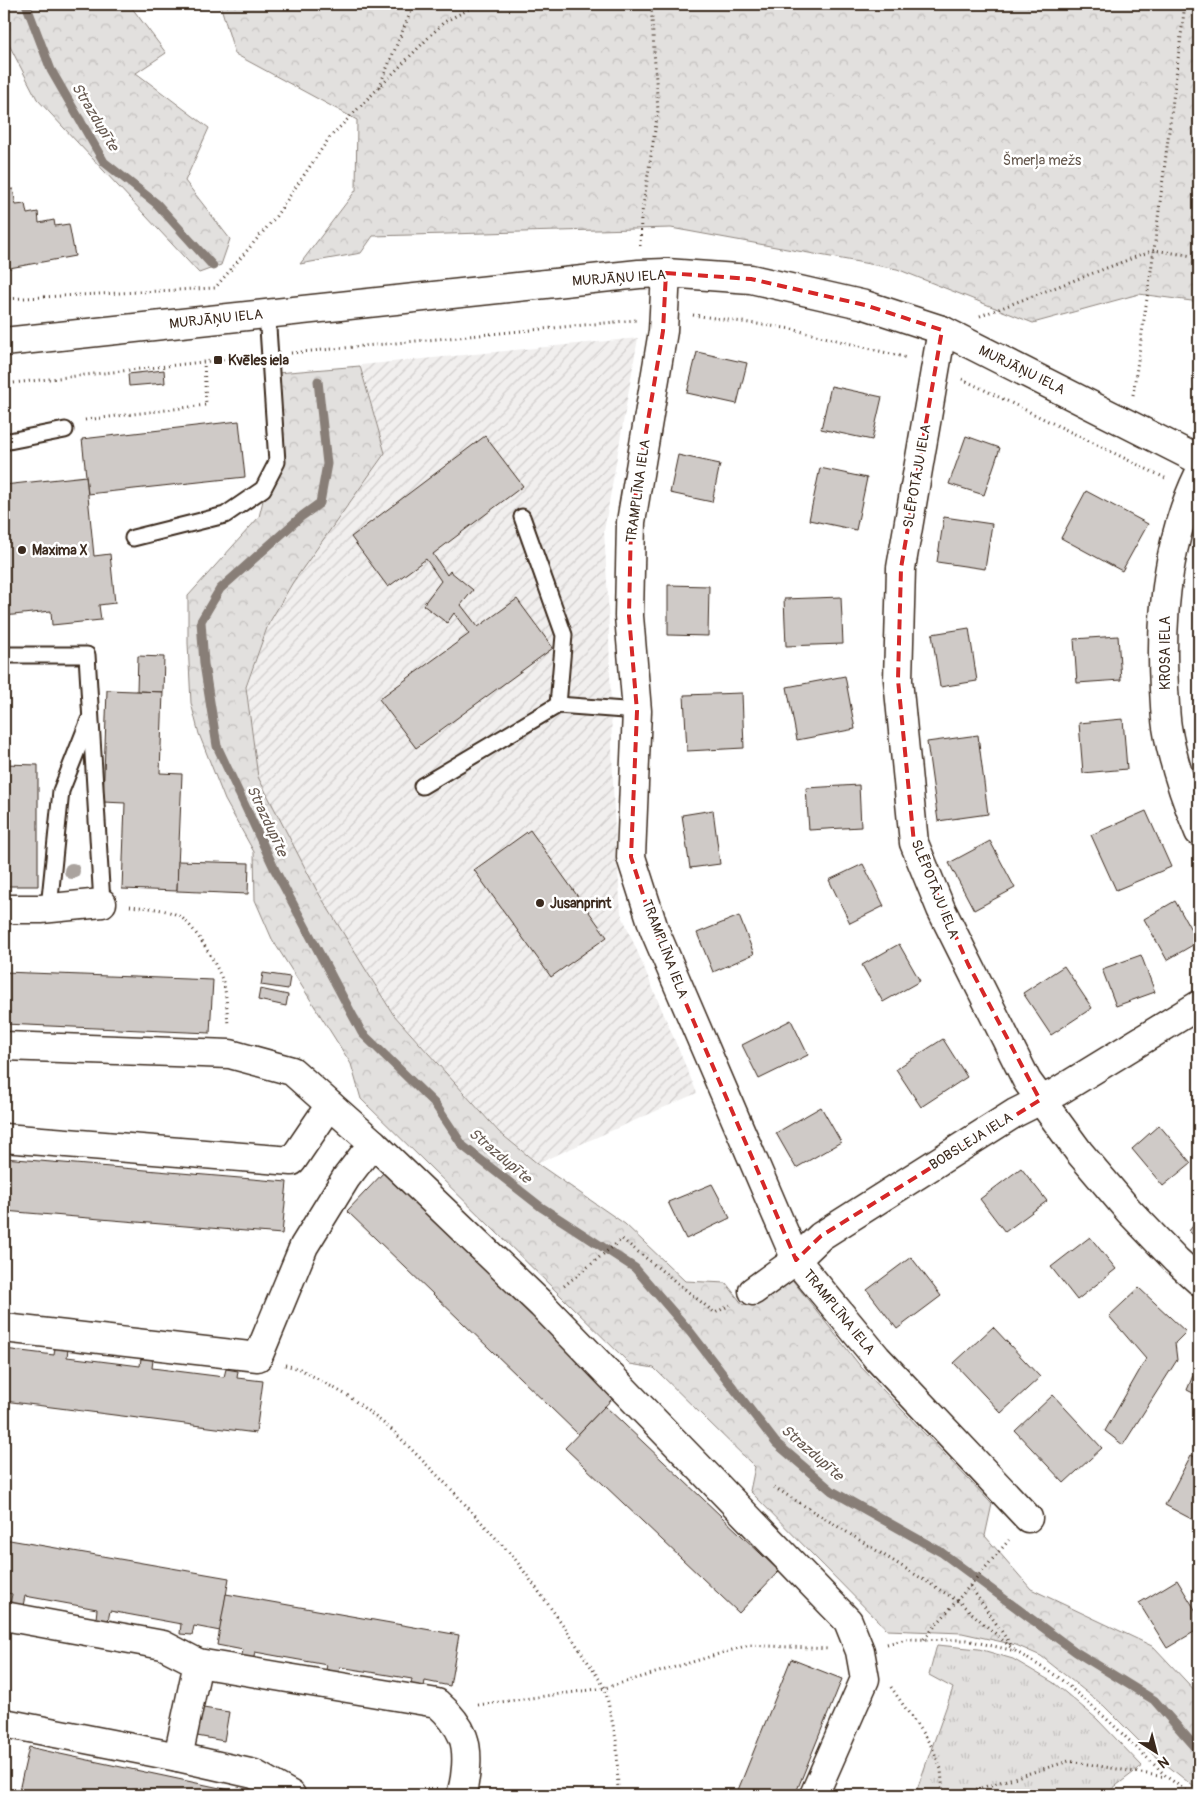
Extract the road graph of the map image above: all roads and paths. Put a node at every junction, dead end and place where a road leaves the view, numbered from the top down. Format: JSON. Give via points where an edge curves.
{"nodes":[{"id":1,"x":414,"y":4,"type":"edge"},
{"id":2,"x":479,"y":4,"type":"edge"},
{"id":3,"x":651,"y":4,"type":"edge"},
{"id":4,"x":1185,"y":4,"type":"edge"},
{"id":5,"x":377,"y":90,"type":"junction"},
{"id":6,"x":1154,"y":250,"type":"junction"},
{"id":7,"x":1199,"y":257,"type":"edge"},
{"id":8,"x":666,"y":273,"type":"junction"},
{"id":9,"x":639,"y":274,"type":"junction"},
{"id":10,"x":4,"y":300,"type":"edge"},
{"id":11,"x":665,"y":312,"type":"junction"},
{"id":12,"x":267,"y":313,"type":"junction"},
{"id":13,"x":942,"y":330,"type":"junction"},
{"id":14,"x":4,"y":342,"type":"edge"},
{"id":15,"x":270,"y":355,"type":"junction"},
{"id":16,"x":204,"y":362,"type":"junction"},
{"id":17,"x":936,"y":366,"type":"junction"},
{"id":18,"x":4,"y":384,"type":"edge"},
{"id":19,"x":1128,"y":423,"type":"junction"},
{"id":20,"x":66,"y":430,"type":"joint"},
{"id":21,"x":4,"y":442,"type":"edge"},
{"id":22,"x":1199,"y":460,"type":"edge"},
{"id":23,"x":1195,"y":482,"type":"edge"},
{"id":24,"x":522,"y":517,"type":"dead end"},
{"id":25,"x":134,"y":538,"type":"dead end"},
{"id":26,"x":4,"y":655,"type":"edge"},
{"id":27,"x":558,"y":706,"type":"junction"},
{"id":28,"x":637,"y":711,"type":"junction"},
{"id":29,"x":91,"y":716,"type":"junction"},
{"id":30,"x":422,"y":786,"type":"dead end"},
{"id":31,"x":1199,"y":832,"type":"edge"},
{"id":32,"x":102,"y":903,"type":"junction"},
{"id":33,"x":49,"y":908,"type":"junction"},
{"id":34,"x":4,"y":909,"type":"edge"},
{"id":35,"x":1199,"y":1004,"type":"edge"},
{"id":36,"x":4,"y":1046,"type":"edge"},
{"id":37,"x":230,"y":1054,"type":"junction"},
{"id":38,"x":1040,"y":1100,"type":"junction"},
{"id":39,"x":330,"y":1105,"type":"junction"},
{"id":40,"x":4,"y":1138,"type":"edge"},
{"id":41,"x":373,"y":1143,"type":"junction"},
{"id":42,"x":796,"y":1260,"type":"junction"},
{"id":43,"x":1199,"y":1280,"type":"edge"},
{"id":44,"x":562,"y":1288,"type":"dead end"},
{"id":45,"x":753,"y":1291,"type":"joint"},
{"id":46,"x":4,"y":1328,"type":"edge"},
{"id":47,"x":258,"y":1357,"type":"junction"},
{"id":48,"x":774,"y":1487,"type":"dead end"},
{"id":49,"x":1028,"y":1518,"type":"joint"},
{"id":50,"x":971,"y":1585,"type":"junction"},
{"id":51,"x":958,"y":1601,"type":"junction"},
{"id":52,"x":4,"y":1616,"type":"edge"},
{"id":53,"x":924,"y":1640,"type":"junction"},
{"id":54,"x":1015,"y":1650,"type":"junction"},
{"id":55,"x":860,"y":1651,"type":"junction"},
{"id":56,"x":198,"y":1663,"type":"junction"},
{"id":57,"x":889,"y":1685,"type":"dead end"},
{"id":58,"x":605,"y":1688,"type":"junction"},
{"id":59,"x":437,"y":1703,"type":"junction"},
{"id":60,"x":4,"y":1723,"type":"edge"},
{"id":61,"x":178,"y":1757,"type":"junction"},
{"id":62,"x":1167,"y":1777,"type":"junction"},
{"id":63,"x":291,"y":1795,"type":"edge"},
{"id":64,"x":461,"y":1795,"type":"edge"},
{"id":65,"x":618,"y":1795,"type":"edge"},
{"id":66,"x":814,"y":1795,"type":"edge"},
{"id":67,"x":866,"y":1795,"type":"edge"},
{"id":68,"x":892,"y":1795,"type":"edge"},
{"id":69,"x":943,"y":1795,"type":"edge"},
{"id":70,"x":947,"y":1795,"type":"edge"},
{"id":71,"x":1192,"y":1795,"type":"edge"}],
"edges":[{"from":1,"to":5,"type":"path"},
{"from":2,"to":5,"type":"path","via":[[444,22]]},
{"from":3,"to":9,"type":"path","via":[[658,111],[641,219]]},
{"from":4,"to":6,"type":"path"},
{"from":5,"to":10,"type":"path","via":[[330,138],[274,219],[215,288]]},
{"from":6,"to":7,"type":"path"},
{"from":6,"to":13,"type":"path"},
{"from":6,"to":19,"type":"path"},
{"from":8,"to":9,"type":"street","name":"MURJĀŅU IELA"},
{"from":8,"to":11,"type":"street","name":"TRAMPLĪNA IELA"},
{"from":8,"to":13,"type":"street","name":"MURJĀŅU IELA","via":[[751,280],[865,304]]},
{"from":9,"to":12,"type":"street","name":"MURJĀŅU IELA"},
{"from":11,"to":15,"type":"path","via":[[638,319]]},
{"from":11,"to":17,"type":"path","via":[[792,329]]},
{"from":11,"to":28,"type":"street","name":"TRAMPLĪNA IELA","via":[[631,522],[629,616]]},
{"from":12,"to":14,"type":"street","name":"MURJĀŅU IELA"},
{"from":12,"to":15,"type":"lane"},
{"from":13,"to":17,"type":"street","name":"SLĒPOTĀJU IELA"},
{"from":13,"to":19,"type":"street","name":"MURJĀŅU IELA"},
{"from":15,"to":16,"type":"path"},
{"from":15,"to":25,"type":"lane","via":[[277,462],[263,489],[226,514]]},
{"from":16,"to":18,"type":"path"},
{"from":16,"to":20,"type":"path","via":[[206,405],[73,421]]},
{"from":17,"to":23,"type":"path"},
{"from":17,"to":38,"type":"street","name":"SLĒPOTĀJU IELA","via":[[901,568],[898,680],[914,843],[960,948],[1027,1081]]},
{"from":19,"to":22,"type":"street","name":"MURJĀŅU IELA"},
{"from":20,"to":21,"type":"lane"},
{"from":23,"to":31,"type":"street","name":"KROSA IELA","via":[[1179,525],[1165,595],[1162,654],[1167,727],[1182,792]]},
{"from":24,"to":27,"type":"lane","via":[[564,636]]},
{"from":26,"to":29,"type":"lane","via":[[87,655]]},
{"from":27,"to":28,"type":"lane"},
{"from":27,"to":30,"type":"lane"},
{"from":28,"to":42,"type":"street","name":"TRAMPLĪNA IELA","via":[[631,857],[654,930]]},
{"from":29,"to":32,"type":"lane"},
{"from":29,"to":33,"type":"lane","via":[[62,790]]},
{"from":32,"to":33,"type":"street"},
{"from":32,"to":37,"type":"path","via":[[164,910],[190,925],[213,960],[225,988]]},
{"from":33,"to":34,"type":"street"},
{"from":35,"to":38,"type":"street","name":"BOBSLEJA IELA"},
{"from":36,"to":37,"type":"street"},
{"from":37,"to":39,"type":"street","via":[[292,1071]]},
{"from":38,"to":42,"type":"street","name":"BOBSLEJA IELA","via":[[821,1236]]},
{"from":38,"to":43,"type":"street","name":"SLĒPOTĀJU IELA","via":[[1130,1211]]},
{"from":39,"to":40,"type":"street","via":[[292,1161]]},
{"from":39,"to":41,"type":"street"},
{"from":41,"to":47,"type":"street","via":[[346,1178],[304,1246]]},
{"from":41,"to":55,"type":"street","via":[[542,1305],[848,1621]]},
{"from":42,"to":45,"type":"street","name":"BOBSLEJA IELA"},
{"from":42,"to":49,"type":"street","name":"TRAMPLĪNA IELA","via":[[876,1358]]},
{"from":44,"to":45,"type":"path","via":[[622,1239],[715,1313]]},
{"from":46,"to":47,"type":"street"},
{"from":47,"to":58,"type":"path","via":[[300,1369],[350,1397],[392,1430],[515,1559]]},
{"from":48,"to":51,"type":"path"},
{"from":49,"to":50,"type":"path"},
{"from":50,"to":51,"type":"path"},
{"from":50,"to":54,"type":"path"},
{"from":51,"to":53,"type":"path"},
{"from":51,"to":54,"type":"path"},
{"from":52,"to":56,"type":"street","via":[[163,1645]]},
{"from":53,"to":54,"type":"path","via":[[967,1640]]},
{"from":53,"to":55,"type":"path","via":[[907,1639]]},
{"from":54,"to":62,"type":"path","via":[[1058,1676]]},
{"from":55,"to":58,"type":"path","via":[[749,1646]]},
{"from":55,"to":66,"type":"street","via":[[865,1679]]},
{"from":56,"to":59,"type":"street"},
{"from":56,"to":61,"type":"street"},
{"from":57,"to":69,"type":"path","via":[[932,1747],[941,1769]]},
{"from":58,"to":59,"type":"path","via":[[463,1707]]},
{"from":58,"to":65,"type":"path","via":[[617,1744]]},
{"from":59,"to":64,"type":"street","via":[[449,1713],[464,1737],[465,1782]]},
{"from":60,"to":61,"type":"street"},
{"from":61,"to":63,"type":"street","via":[[254,1774]]},
{"from":62,"to":70,"type":"path","via":[[1069,1761],[971,1791]]},
{"from":62,"to":71,"type":"path"},
{"from":67,"to":68,"type":"path","via":[[872,1792]]}]}
